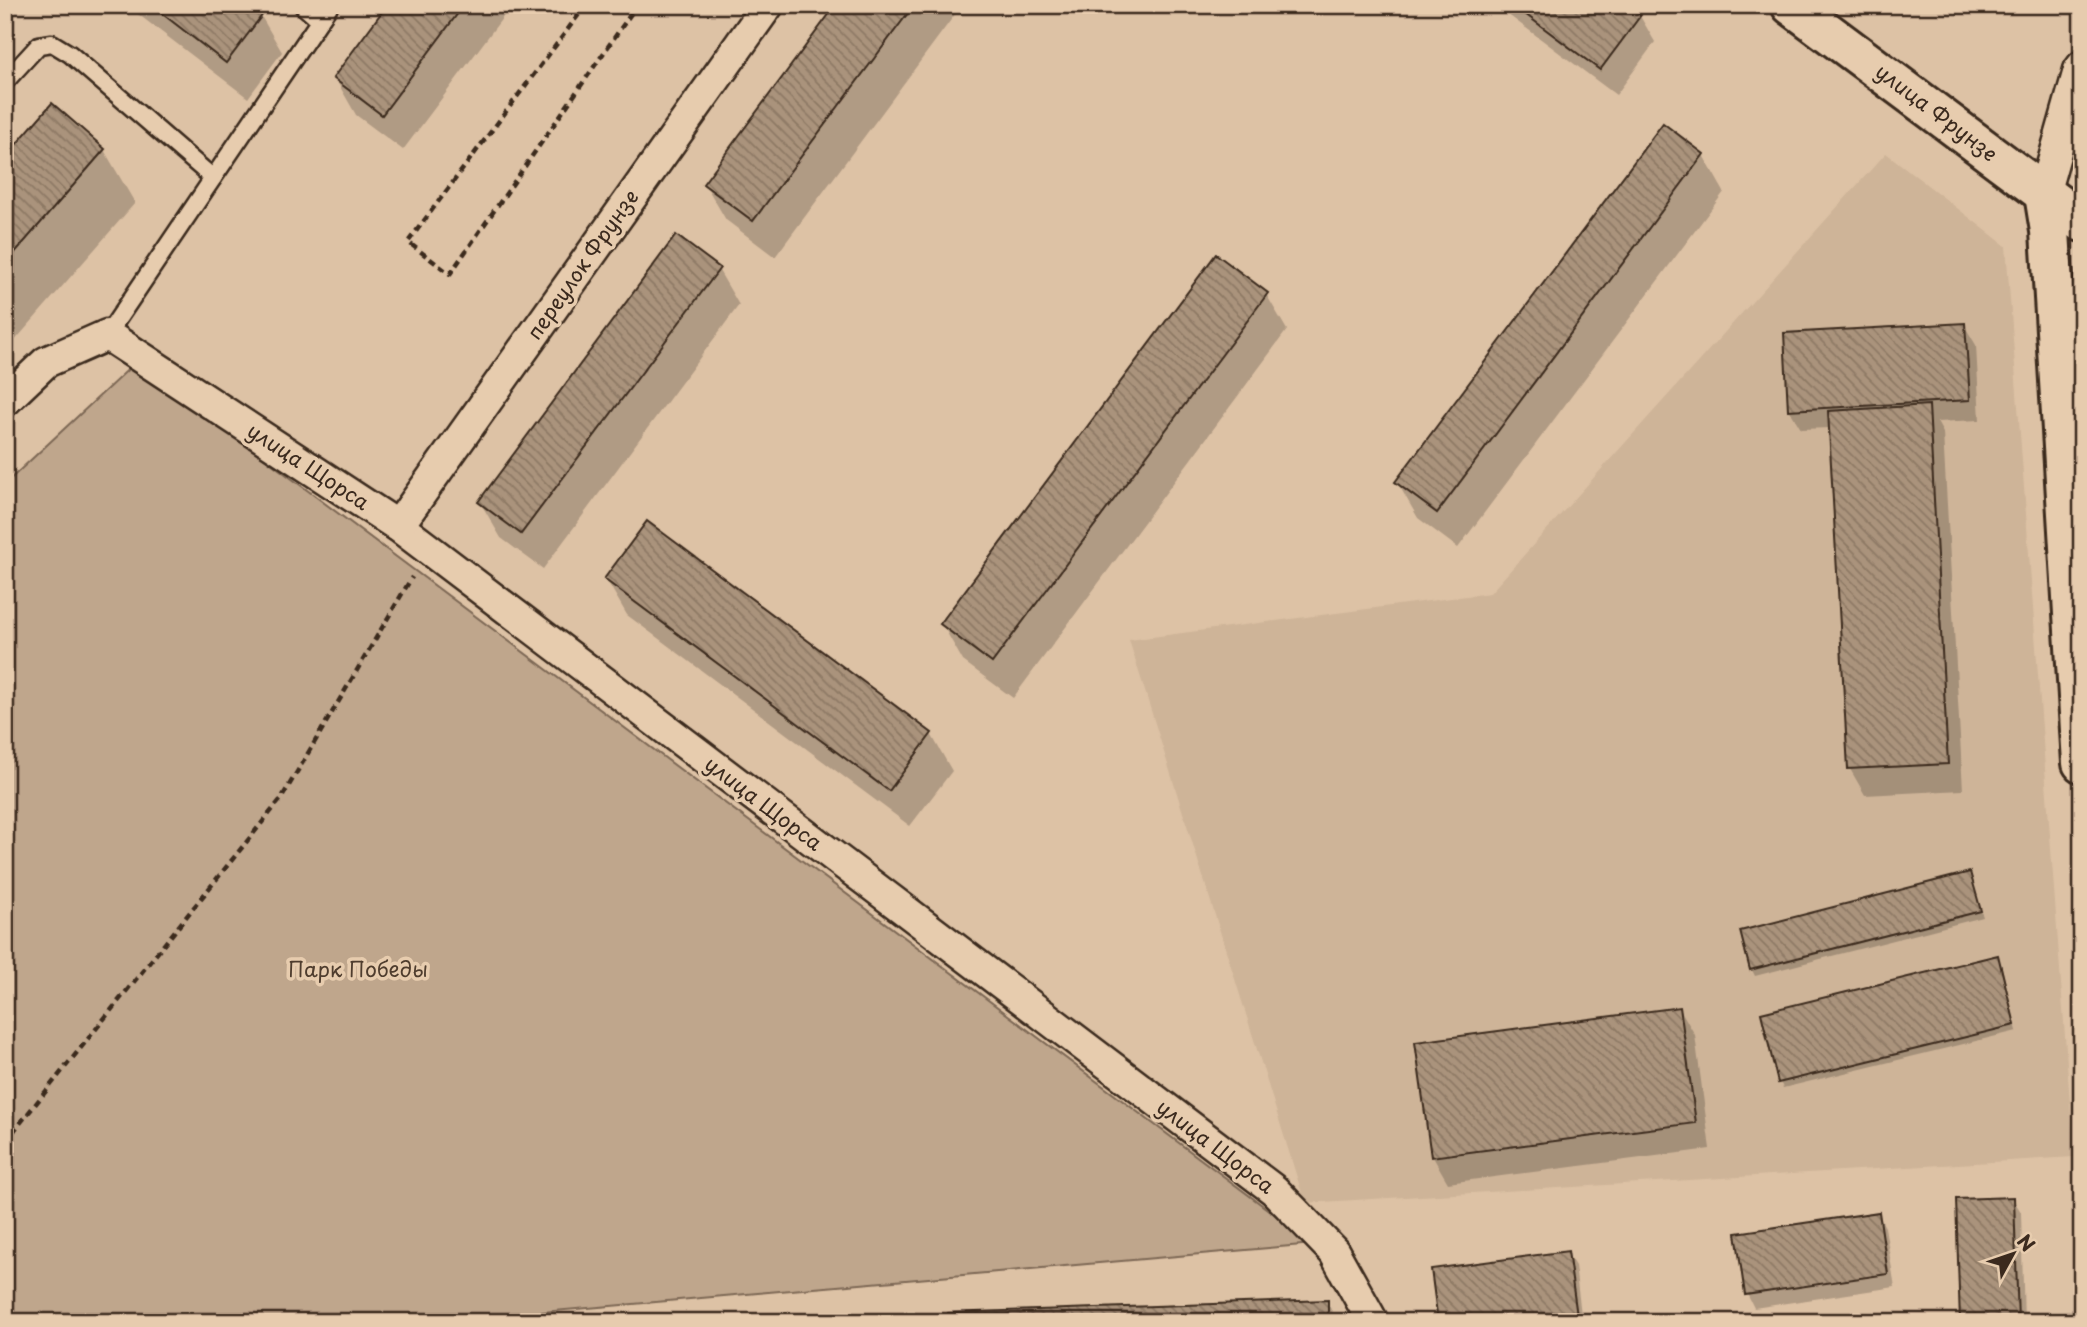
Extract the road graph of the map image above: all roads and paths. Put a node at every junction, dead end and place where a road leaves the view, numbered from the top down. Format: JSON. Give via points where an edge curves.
{"nodes":[{"id":1,"x":302,"y":5,"type":"edge"},
{"id":2,"x":330,"y":5,"type":"edge"},
{"id":3,"x":586,"y":5,"type":"edge"},
{"id":4,"x":637,"y":5,"type":"edge"},
{"id":5,"x":768,"y":5,"type":"edge"},
{"id":6,"x":1791,"y":5,"type":"edge"},
{"id":7,"x":320,"y":20,"type":"junction"},
{"id":8,"x":2082,"y":66,"type":"edge"},
{"id":9,"x":5,"y":82,"type":"edge"},
{"id":10,"x":213,"y":178,"type":"junction"},
{"id":11,"x":2044,"y":194,"type":"junction"},
{"id":12,"x":2082,"y":222,"type":"edge"},
{"id":13,"x":107,"y":335,"type":"junction"},
{"id":14,"x":5,"y":401,"type":"edge"},
{"id":15,"x":398,"y":526,"type":"junction"},
{"id":16,"x":428,"y":549,"type":"junction"},
{"id":17,"x":2082,"y":763,"type":"edge"},
{"id":18,"x":5,"y":1142,"type":"edge"},
{"id":19,"x":1373,"y":1322,"type":"edge"}],
"edges":[{"from":1,"to":7,"type":"lane"},
{"from":2,"to":7,"type":"lane"},
{"from":3,"to":4,"type":"path","via":[[408,242],[450,274]]},
{"from":5,"to":15,"type":"street","name":"переулок Фрунзе"},
{"from":6,"to":11,"type":"street","name":"улица Фрунзе"},
{"from":7,"to":10,"type":"lane"},
{"from":8,"to":11,"type":"street"},
{"from":9,"to":10,"type":"lane","via":[[39,45],[52,43]]},
{"from":10,"to":13,"type":"lane"},
{"from":11,"to":12,"type":"street","name":"улица Фрунзе"},
{"from":11,"to":17,"type":"street","via":[[2050,231]]},
{"from":13,"to":14,"type":"street","via":[[46,362]]},
{"from":13,"to":15,"type":"street","name":"улица Щорса"},
{"from":15,"to":16,"type":"street","name":"улица Щорса"},
{"from":16,"to":18,"type":"path","via":[[281,799]]},
{"from":16,"to":19,"type":"street","name":"улица Щорса","via":[[1273,1190],[1334,1252]]}]}
